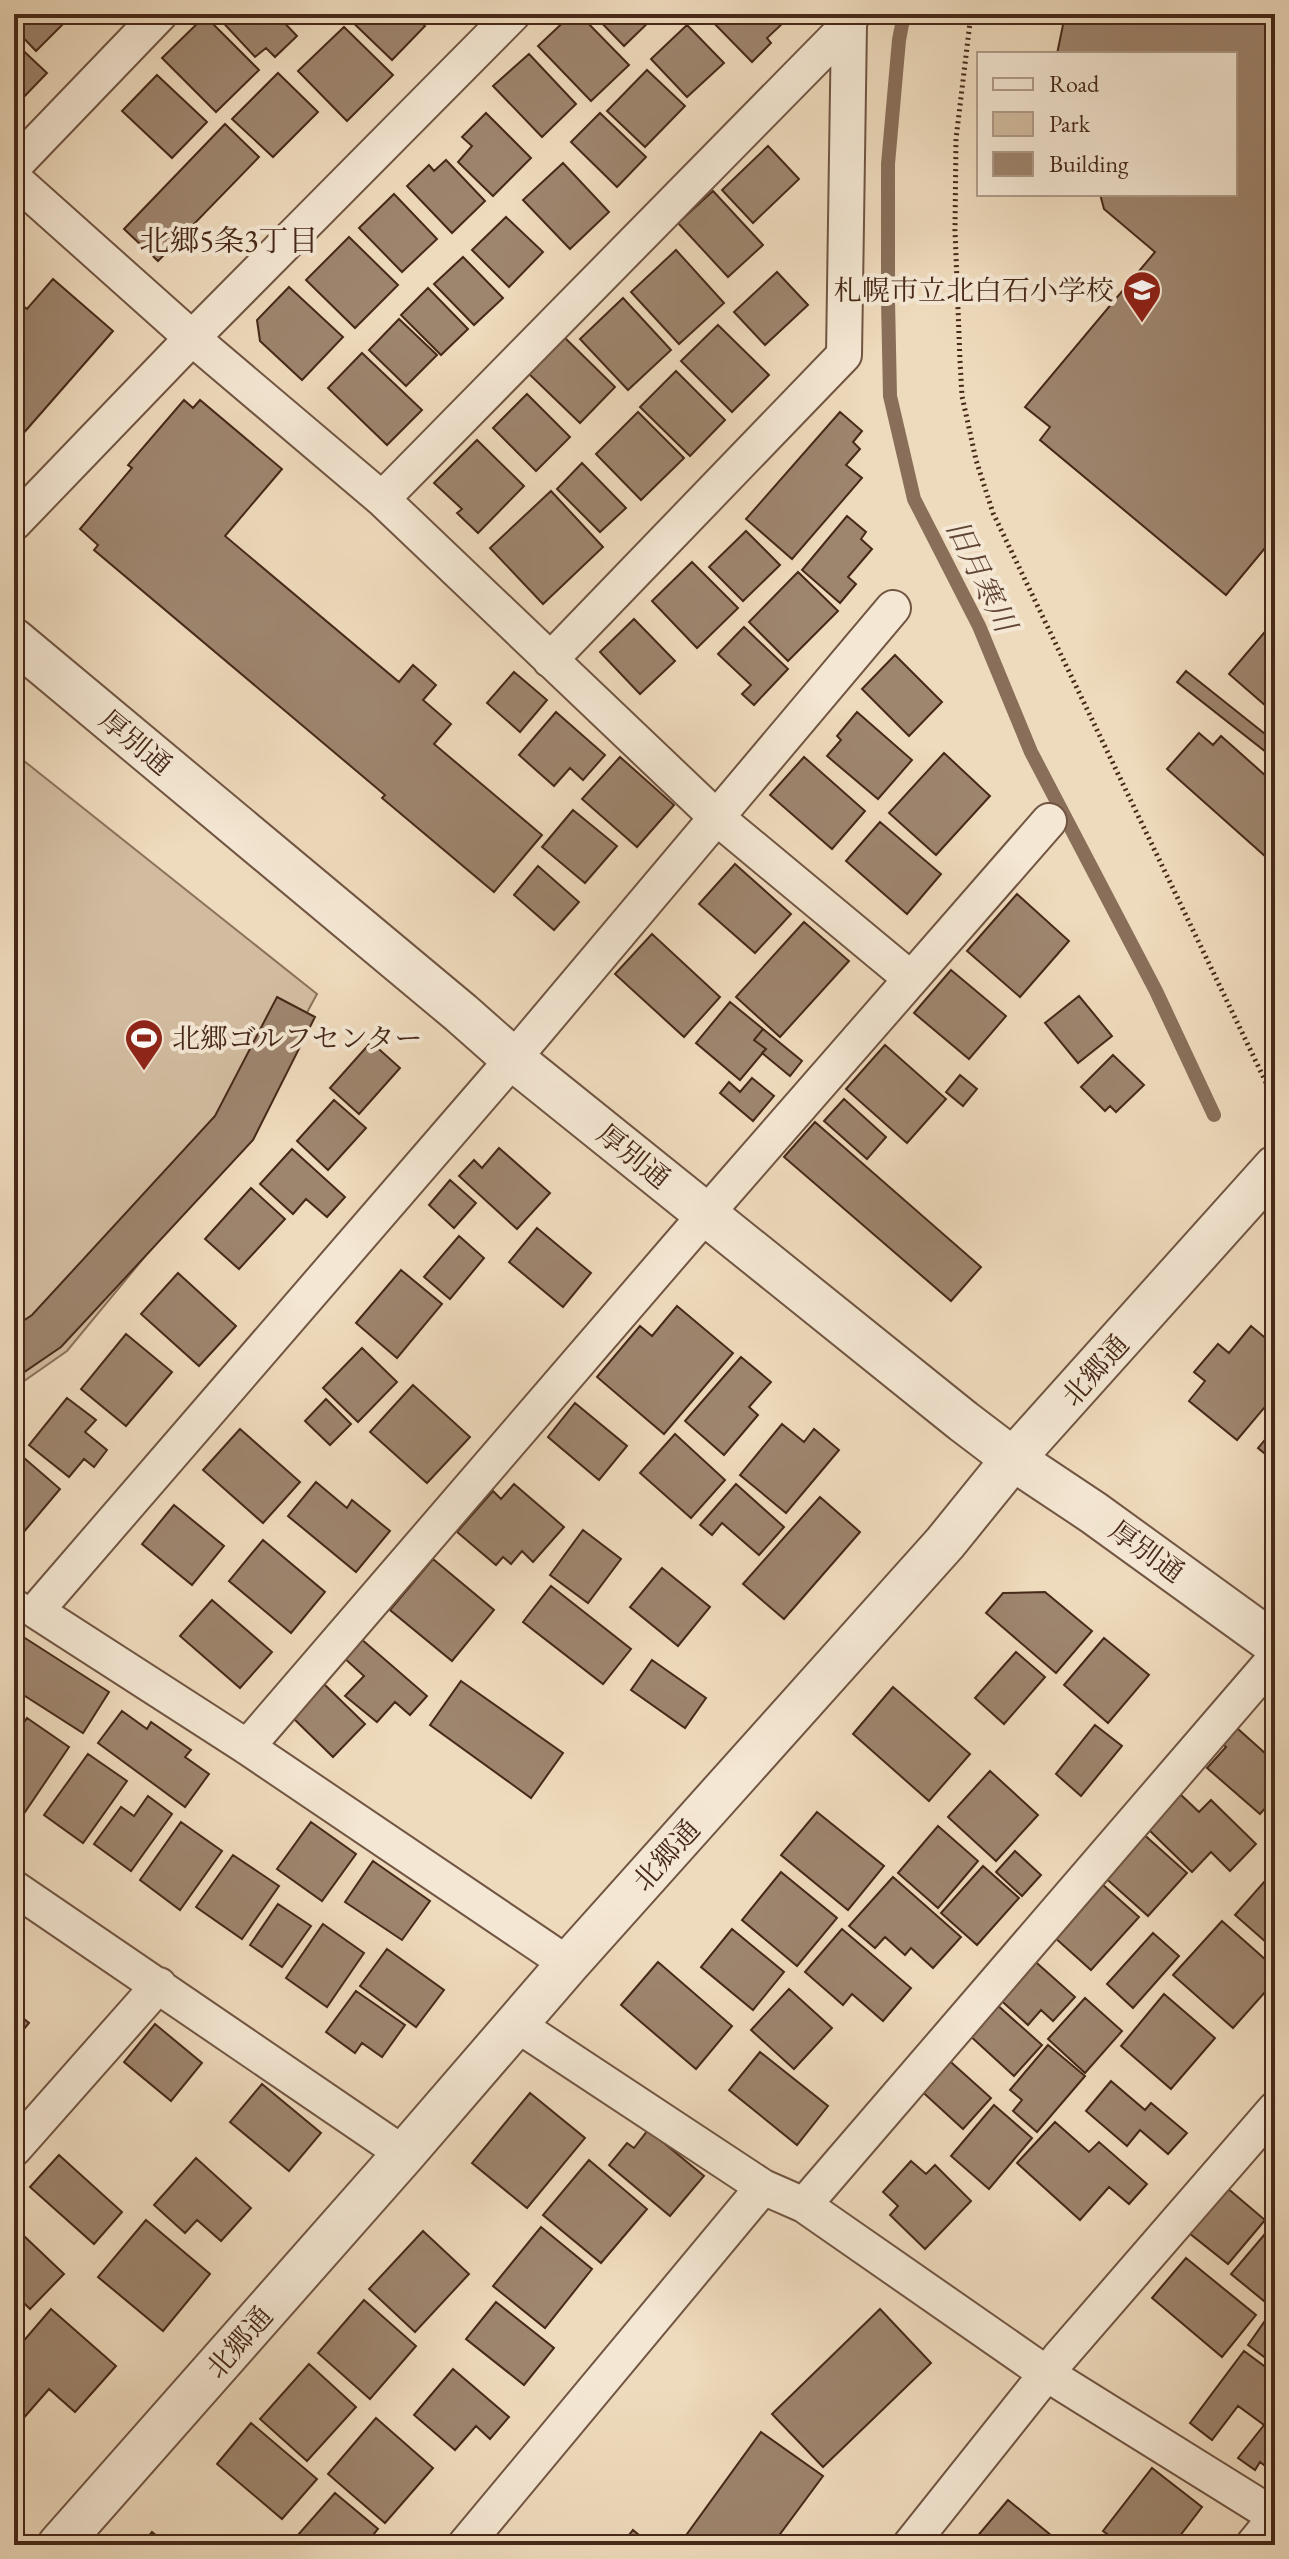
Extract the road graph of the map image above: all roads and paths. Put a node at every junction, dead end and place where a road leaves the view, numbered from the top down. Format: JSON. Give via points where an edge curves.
{"nodes":[{"id":1,"x":160,"y":14,"type":"edge"},
{"id":2,"x":513,"y":14,"type":"edge"},
{"id":3,"x":971,"y":14,"type":"edge"},
{"id":4,"x":850,"y":19,"type":"edge"},
{"id":5,"x":14,"y":166,"type":"edge"},
{"id":6,"x":14,"y":179,"type":"edge"},
{"id":7,"x":192,"y":338,"type":"junction"},
{"id":8,"x":382,"y":499,"type":"junction"},
{"id":9,"x":14,"y":523,"type":"edge"},
{"id":10,"x":893,"y":608,"type":"dead end"},
{"id":11,"x":14,"y":640,"type":"edge"},
{"id":12,"x":550,"y":660,"type":"junction"},
{"id":13,"x":716,"y":817,"type":"junction"},
{"id":14,"x":1049,"y":821,"type":"dead end"},
{"id":15,"x":910,"y":978,"type":"junction"},
{"id":16,"x":513,"y":1059,"type":"junction"},
{"id":17,"x":1272,"y":1095,"type":"dead end"},
{"id":18,"x":1275,"y":1167,"type":"edge"},
{"id":19,"x":706,"y":1214,"type":"junction"},
{"id":20,"x":1013,"y":1459,"type":"junction"},
{"id":21,"x":25,"y":1604,"type":"edge"},
{"id":22,"x":1275,"y":1644,"type":"edge"},
{"id":23,"x":1275,"y":1658,"type":"edge"},
{"id":24,"x":247,"y":1747,"type":"junction"},
{"id":25,"x":14,"y":1888,"type":"edge"},
{"id":26,"x":568,"y":1964,"type":"junction"},
{"id":27,"x":159,"y":1985,"type":"junction"},
{"id":28,"x":516,"y":2024,"type":"junction"},
{"id":29,"x":1275,"y":2109,"type":"edge"},
{"id":30,"x":14,"y":2149,"type":"edge"},
{"id":31,"x":404,"y":2154,"type":"junction"},
{"id":32,"x":763,"y":2187,"type":"junction"},
{"id":33,"x":804,"y":2205,"type":"junction"},
{"id":34,"x":1047,"y":2374,"type":"junction"},
{"id":35,"x":1275,"y":2517,"type":"edge"},
{"id":36,"x":59,"y":2545,"type":"edge"},
{"id":37,"x":465,"y":2545,"type":"edge"},
{"id":38,"x":910,"y":2545,"type":"edge"},
{"id":39,"x":1253,"y":2545,"type":"edge"}],
"edges":[{"from":1,"to":5,"type":"street"},
{"from":2,"to":7,"type":"street"},
{"from":3,"to":17,"type":"path","via":[[956,139],[955,230],[962,396],[976,460],[993,513]]},
{"from":4,"to":8,"type":"street"},
{"from":4,"to":12,"type":"street","via":[[844,355]]},
{"from":6,"to":7,"type":"street"},
{"from":7,"to":8,"type":"street"},
{"from":7,"to":9,"type":"street"},
{"from":8,"to":12,"type":"street"},
{"from":10,"to":13,"type":"street"},
{"from":11,"to":16,"type":"street","name":"厚別通"},
{"from":12,"to":13,"type":"street"},
{"from":13,"to":15,"type":"street"},
{"from":13,"to":16,"type":"street"},
{"from":14,"to":15,"type":"street"},
{"from":15,"to":19,"type":"street"},
{"from":16,"to":19,"type":"street","name":"厚別通"},
{"from":16,"to":21,"type":"street"},
{"from":18,"to":20,"type":"street","name":"北郷通"},
{"from":19,"to":20,"type":"street","name":"厚別通"},
{"from":19,"to":24,"type":"street"},
{"from":20,"to":22,"type":"street","name":"厚別通"},
{"from":20,"to":26,"type":"street","name":"北郷通","via":[[935,1554]]},
{"from":21,"to":24,"type":"street"},
{"from":23,"to":33,"type":"street"},
{"from":24,"to":26,"type":"street"},
{"from":25,"to":27,"type":"street"},
{"from":26,"to":28,"type":"street","name":"北郷通"},
{"from":27,"to":30,"type":"street"},
{"from":27,"to":31,"type":"street"},
{"from":28,"to":31,"type":"street","name":"北郷通"},
{"from":28,"to":32,"type":"street"},
{"from":29,"to":34,"type":"street"},
{"from":31,"to":36,"type":"street","name":"北郷通"},
{"from":32,"to":33,"type":"street"},
{"from":32,"to":37,"type":"street"},
{"from":33,"to":34,"type":"street"},
{"from":34,"to":35,"type":"street"},
{"from":34,"to":38,"type":"street"},
{"from":35,"to":39,"type":"street"}]}
